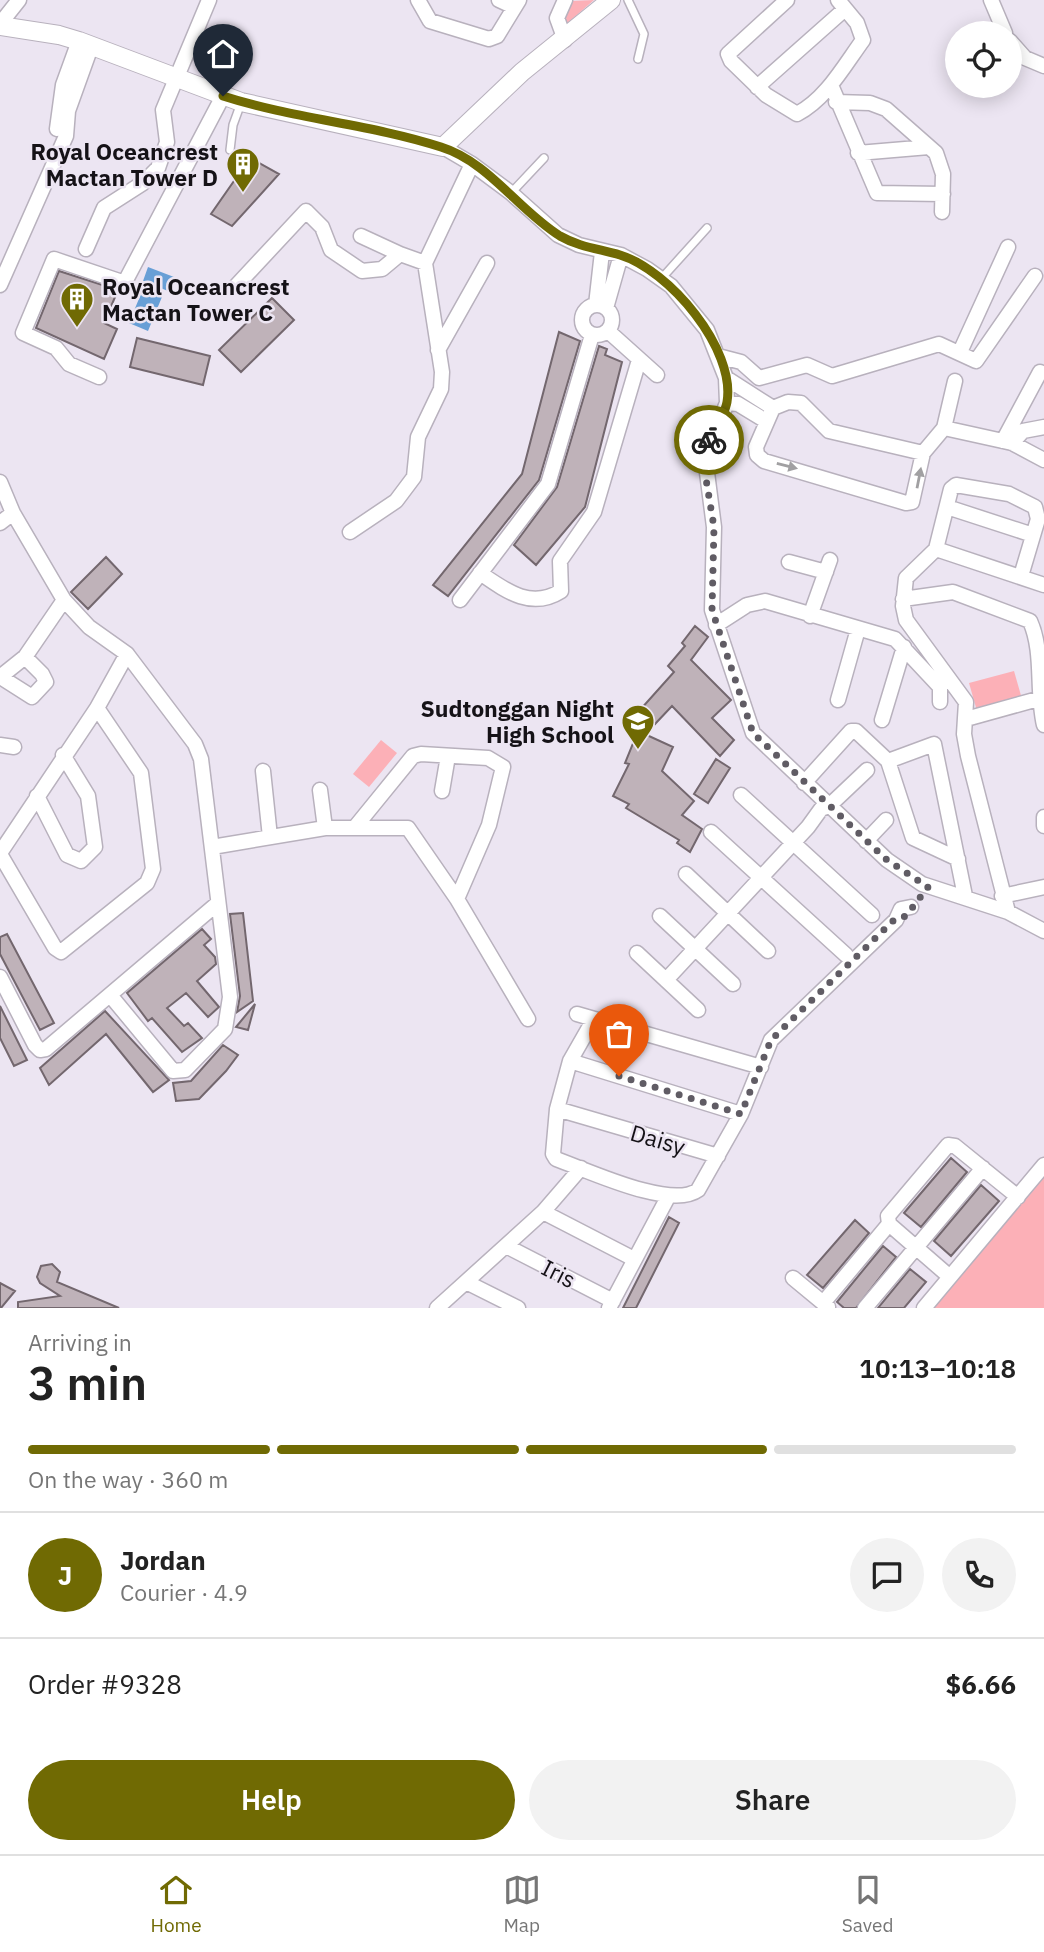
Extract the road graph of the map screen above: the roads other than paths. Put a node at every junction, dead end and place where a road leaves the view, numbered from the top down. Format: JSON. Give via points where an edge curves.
{"nodes":[{"id":1,"x":19,"y":0,"type":"edge"},
{"id":2,"x":209,"y":0,"type":"edge"},
{"id":3,"x":418,"y":0,"type":"edge"},
{"id":4,"x":499,"y":0,"type":"edge"},
{"id":5,"x":611,"y":0,"type":"edge"},
{"id":6,"x":628,"y":0,"type":"edge"},
{"id":7,"x":787,"y":0,"type":"edge"},
{"id":8,"x":991,"y":0,"type":"edge"},
{"id":9,"x":560,"y":2,"type":"edge"},
{"id":10,"x":517,"y":3,"type":"edge"},
{"id":11,"x":842,"y":4,"type":"edge"},
{"id":12,"x":1000,"y":21,"type":"edge"},
{"id":13,"x":0,"y":25,"type":"edge"},
{"id":14,"x":565,"y":40,"type":"junction"},
{"id":15,"x":85,"y":44,"type":"junction"},
{"id":16,"x":1022,"y":54,"type":"edge"},
{"id":17,"x":638,"y":59,"type":"dead end"},
{"id":18,"x":1044,"y":66,"type":"edge"},
{"id":19,"x":176,"y":78,"type":"junction"},
{"id":20,"x":831,"y":85,"type":"junction"},
{"id":21,"x":757,"y":87,"type":"junction"},
{"id":22,"x":223,"y":96,"type":"junction"},
{"id":23,"x":241,"y":102,"type":"junction"},
{"id":24,"x":836,"y":102,"type":"junction"},
{"id":25,"x":443,"y":147,"type":"junction"},
{"id":26,"x":929,"y":147,"type":"junction"},
{"id":27,"x":230,"y":150,"type":"dead end"},
{"id":28,"x":858,"y":153,"type":"junction"},
{"id":29,"x":544,"y":159,"type":"dead end"},
{"id":30,"x":472,"y":164,"type":"junction"},
{"id":31,"x":511,"y":193,"type":"junction"},
{"id":32,"x":943,"y":194,"type":"junction"},
{"id":33,"x":29,"y":212,"type":"junction"},
{"id":34,"x":942,"y":212,"type":"dead end"},
{"id":35,"x":707,"y":228,"type":"dead end"},
{"id":36,"x":361,"y":236,"type":"dead end"},
{"id":37,"x":1008,"y":247,"type":"dead end"},
{"id":38,"x":86,"y":249,"type":"dead end"},
{"id":39,"x":602,"y":252,"type":"junction"},
{"id":40,"x":400,"y":254,"type":"junction"},
{"id":41,"x":621,"y":255,"type":"junction"},
{"id":42,"x":0,"y":261,"type":"edge"},
{"id":43,"x":425,"y":263,"type":"junction"},
{"id":44,"x":487,"y":263,"type":"dead end"},
{"id":45,"x":1035,"y":276,"type":"dead end"},
{"id":46,"x":661,"y":279,"type":"junction"},
{"id":47,"x":0,"y":285,"type":"edge"},
{"id":48,"x":236,"y":286,"type":"dead end"},
{"id":49,"x":601,"y":307,"type":"junction"},
{"id":50,"x":608,"y":331,"type":"junction"},
{"id":51,"x":592,"y":335,"type":"junction"},
{"id":52,"x":438,"y":350,"type":"junction"},
{"id":53,"x":960,"y":352,"type":"junction"},
{"id":54,"x":718,"y":356,"type":"junction"},
{"id":55,"x":639,"y":360,"type":"junction"},
{"id":56,"x":1040,"y":372,"type":"dead end"},
{"id":57,"x":657,"y":375,"type":"dead end"},
{"id":58,"x":99,"y":377,"type":"dead end"},
{"id":59,"x":726,"y":378,"type":"junction"},
{"id":60,"x":955,"y":381,"type":"dead end"},
{"id":61,"x":727,"y":403,"type":"junction"},
{"id":62,"x":773,"y":411,"type":"junction"},
{"id":63,"x":1044,"y":427,"type":"edge"},
{"id":64,"x":944,"y":428,"type":"junction"},
{"id":65,"x":1007,"y":442,"type":"junction"},
{"id":66,"x":923,"y":453,"type":"junction"},
{"id":67,"x":1044,"y":460,"type":"edge"},
{"id":68,"x":0,"y":482,"type":"edge"},
{"id":69,"x":947,"y":507,"type":"junction"},
{"id":70,"x":13,"y":513,"type":"junction"},
{"id":71,"x":0,"y":523,"type":"edge"},
{"id":72,"x":350,"y":532,"type":"dead end"},
{"id":73,"x":1033,"y":535,"type":"junction"},
{"id":74,"x":936,"y":549,"type":"junction"},
{"id":75,"x":789,"y":562,"type":"dead end"},
{"id":76,"x":480,"y":573,"type":"junction"},
{"id":77,"x":1021,"y":576,"type":"junction"},
{"id":78,"x":1044,"y":585,"type":"edge"},
{"id":79,"x":904,"y":599,"type":"junction"},
{"id":80,"x":64,"y":600,"type":"junction"},
{"id":81,"x":460,"y":600,"type":"dead end"},
{"id":82,"x":810,"y":616,"type":"junction"},
{"id":83,"x":716,"y":625,"type":"junction"},
{"id":84,"x":858,"y":629,"type":"junction"},
{"id":85,"x":904,"y":647,"type":"junction"},
{"id":86,"x":127,"y":654,"type":"junction"},
{"id":87,"x":25,"y":657,"type":"junction"},
{"id":88,"x":1,"y":678,"type":"edge"},
{"id":89,"x":1038,"y":699,"type":"junction"},
{"id":90,"x":838,"y":700,"type":"dead end"},
{"id":91,"x":940,"y":702,"type":"dead end"},
{"id":92,"x":97,"y":708,"type":"junction"},
{"id":93,"x":966,"y":719,"type":"junction"},
{"id":94,"x":882,"y":720,"type":"dead end"},
{"id":95,"x":1044,"y":725,"type":"edge"},
{"id":96,"x":63,"y":755,"type":"junction"},
{"id":97,"x":448,"y":756,"type":"junction"},
{"id":98,"x":888,"y":761,"type":"junction"},
{"id":99,"x":867,"y":770,"type":"dead end"},
{"id":100,"x":263,"y":771,"type":"dead end"},
{"id":101,"x":804,"y":783,"type":"junction"},
{"id":102,"x":320,"y":790,"type":"dead end"},
{"id":103,"x":442,"y":792,"type":"dead end"},
{"id":104,"x":741,"y":795,"type":"dead end"},
{"id":105,"x":37,"y":796,"type":"junction"},
{"id":106,"x":829,"y":806,"type":"junction"},
{"id":107,"x":1044,"y":817,"type":"edge"},
{"id":108,"x":886,"y":820,"type":"dead end"},
{"id":109,"x":356,"y":826,"type":"junction"},
{"id":110,"x":1044,"y":827,"type":"edge"},
{"id":111,"x":325,"y":828,"type":"junction"},
{"id":112,"x":711,"y":832,"type":"dead end"},
{"id":113,"x":270,"y":837,"type":"junction"},
{"id":114,"x":866,"y":841,"type":"junction"},
{"id":115,"x":792,"y":844,"type":"junction"},
{"id":116,"x":212,"y":847,"type":"junction"},
{"id":117,"x":0,"y":853,"type":"edge"},
{"id":118,"x":958,"y":859,"type":"junction"},
{"id":119,"x":686,"y":874,"type":"dead end"},
{"id":120,"x":760,"y":878,"type":"junction"},
{"id":121,"x":928,"y":887,"type":"junction"},
{"id":122,"x":1044,"y":887,"type":"edge"},
{"id":123,"x":965,"y":896,"type":"junction"},
{"id":124,"x":1002,"y":896,"type":"junction"},
{"id":125,"x":457,"y":899,"type":"junction"},
{"id":126,"x":218,"y":903,"type":"junction"},
{"id":127,"x":1008,"y":912,"type":"junction"},
{"id":128,"x":728,"y":914,"type":"junction"},
{"id":129,"x":872,"y":915,"type":"dead end"},
{"id":130,"x":660,"y":916,"type":"dead end"},
{"id":131,"x":1044,"y":931,"type":"edge"},
{"id":132,"x":695,"y":949,"type":"junction"},
{"id":133,"x":768,"y":951,"type":"dead end"},
{"id":134,"x":637,"y":953,"type":"dead end"},
{"id":135,"x":846,"y":955,"type":"dead end"},
{"id":136,"x":0,"y":977,"type":"edge"},
{"id":137,"x":666,"y":980,"type":"junction"},
{"id":138,"x":733,"y":984,"type":"dead end"},
{"id":139,"x":110,"y":995,"type":"junction"},
{"id":140,"x":698,"y":1010,"type":"dead end"},
{"id":141,"x":577,"y":1014,"type":"dead end"},
{"id":142,"x":528,"y":1019,"type":"dead end"},
{"id":143,"x":594,"y":1019,"type":"junction"},
{"id":144,"x":570,"y":1061,"type":"junction"},
{"id":145,"x":761,"y":1067,"type":"junction"},
{"id":146,"x":557,"y":1109,"type":"junction"},
{"id":147,"x":741,"y":1114,"type":"junction"},
{"id":148,"x":718,"y":1156,"type":"junction"},
{"id":149,"x":1044,"y":1165,"type":"edge"},
{"id":150,"x":581,"y":1168,"type":"junction"},
{"id":151,"x":983,"y":1168,"type":"junction"},
{"id":152,"x":668,"y":1197,"type":"junction"},
{"id":153,"x":1018,"y":1197,"type":"junction"},
{"id":154,"x":542,"y":1212,"type":"junction"},
{"id":155,"x":889,"y":1224,"type":"junction"},
{"id":156,"x":506,"y":1246,"type":"junction"},
{"id":157,"x":915,"y":1248,"type":"junction"},
{"id":158,"x":634,"y":1259,"type":"junction"},
{"id":159,"x":793,"y":1278,"type":"dead end"},
{"id":160,"x":950,"y":1278,"type":"junction"},
{"id":161,"x":466,"y":1282,"type":"junction"},
{"id":162,"x":611,"y":1304,"type":"edge"},
{"id":163,"x":826,"y":1306,"type":"edge"},
{"id":164,"x":437,"y":1308,"type":"edge"},
{"id":165,"x":518,"y":1308,"type":"edge"},
{"id":166,"x":865,"y":1308,"type":"edge"},
{"id":167,"x":924,"y":1308,"type":"edge"}],
"edges":[{"from":1,"to":13,"type":"street"},
{"from":2,"to":19,"type":"street"},
{"from":3,"to":10,"type":"street","via":[[426,19],[480,39],[497,36]]},
{"from":4,"to":10,"type":"street"},
{"from":5,"to":14,"type":"street"},
{"from":6,"to":17,"type":"lane","via":[[644,34]]},
{"from":7,"to":21,"type":"street","via":[[728,54]]},
{"from":8,"to":12,"type":"street"},
{"from":9,"to":14,"type":"street","via":[[557,18]]},
{"from":11,"to":20,"type":"street","via":[[863,32],[863,40]]},
{"from":11,"to":21,"type":"street"},
{"from":13,"to":15,"type":"street"},
{"from":14,"to":25,"type":"street","via":[[492,99]]},
{"from":15,"to":19,"type":"street"},
{"from":15,"to":33,"type":"street","via":[[63,110],[66,136]]},
{"from":16,"to":18,"type":"street"},
{"from":19,"to":22,"type":"street"},
{"from":19,"to":38,"type":"street","via":[[163,110],[167,142],[158,168],[104,208]]},
{"from":20,"to":21,"type":"street","via":[[797,114]]},
{"from":20,"to":24,"type":"street"},
{"from":22,"to":23,"type":"street"},
{"from":22,"to":58,"type":"street","via":[[126,280],[54,259],[23,333],[55,348],[69,364]]},
{"from":23,"to":25,"type":"street"},
{"from":23,"to":27,"type":"lane"},
{"from":24,"to":26,"type":"street","via":[[870,103],[886,109]]},
{"from":24,"to":28,"type":"street"},
{"from":25,"to":30,"type":"street"},
{"from":26,"to":28,"type":"street"},
{"from":26,"to":32,"type":"street","via":[[941,160]]},
{"from":28,"to":32,"type":"street","via":[[877,193]]},
{"from":29,"to":31,"type":"lane"},
{"from":30,"to":31,"type":"street"},
{"from":30,"to":43,"type":"street"},
{"from":31,"to":39,"type":"street","via":[[558,235]]},
{"from":32,"to":34,"type":"street"},
{"from":33,"to":42,"type":"street"},
{"from":33,"to":47,"type":"street"},
{"from":35,"to":46,"type":"lane"},
{"from":36,"to":40,"type":"street"},
{"from":37,"to":53,"type":"street"},
{"from":39,"to":41,"type":"street"},
{"from":39,"to":49,"type":"street"},
{"from":40,"to":43,"type":"street"},
{"from":40,"to":48,"type":"street","via":[[382,269],[362,271],[331,250],[322,228],[306,211]]},
{"from":41,"to":46,"type":"street"},
{"from":41,"to":49,"type":"street"},
{"from":43,"to":52,"type":"street"},
{"from":44,"to":52,"type":"street"},
{"from":45,"to":53,"type":"street","via":[[979,361]]},
{"from":46,"to":54,"type":"street","via":[[707,330]]},
{"from":49,"to":50,"type":"street","via":[[612,316]]},
{"from":49,"to":51,"type":"street","via":[[587,310],[582,318]]},
{"from":50,"to":51,"type":"street"},
{"from":50,"to":55,"type":"street"},
{"from":51,"to":76,"type":"street","via":[[548,484]]},
{"from":52,"to":72,"type":"street","via":[[441,389],[418,437],[414,477],[396,501]]},
{"from":53,"to":54,"type":"street","via":[[939,344],[832,376],[807,365],[759,379],[741,362]]},
{"from":54,"to":59,"type":"street"},
{"from":55,"to":57,"type":"street"},
{"from":55,"to":76,"type":"street","via":[[594,512],[560,561],[561,591],[537,600],[522,598]]},
{"from":56,"to":65,"type":"street"},
{"from":59,"to":61,"type":"street"},
{"from":59,"to":62,"type":"street"},
{"from":60,"to":64,"type":"street"},
{"from":61,"to":62,"type":"street"},
{"from":61,"to":83,"type":"street","via":[[705,457],[714,527],[712,610]]},
{"from":62,"to":66,"type":"street","via":[[801,403],[829,431]]},
{"from":62,"to":66,"type":"street","one_way":true,"via":[[756,447],[764,461],[905,503],[912,502]]},
{"from":63,"to":65,"type":"street","via":[[1023,431]]},
{"from":64,"to":65,"type":"street"},
{"from":64,"to":66,"type":"street"},
{"from":65,"to":67,"type":"street"},
{"from":68,"to":70,"type":"street"},
{"from":69,"to":73,"type":"street"},
{"from":69,"to":73,"type":"street","via":[[956,485],[1009,494],[1035,507],[1038,519]]},
{"from":69,"to":74,"type":"street"},
{"from":70,"to":71,"type":"street"},
{"from":70,"to":80,"type":"street"},
{"from":73,"to":77,"type":"street"},
{"from":74,"to":77,"type":"street"},
{"from":74,"to":79,"type":"street","via":[[906,578]]},
{"from":75,"to":82,"type":"street","via":[[828,566]]},
{"from":76,"to":81,"type":"street"},
{"from":77,"to":78,"type":"street"},
{"from":79,"to":89,"type":"street","via":[[953,592],[1030,621],[1041,668]]},
{"from":79,"to":93,"type":"street","via":[[906,620],[967,702]]},
{"from":80,"to":86,"type":"street","via":[[89,627]]},
{"from":80,"to":87,"type":"street"},
{"from":82,"to":83,"type":"street","via":[[765,601],[755,602]]},
{"from":82,"to":84,"type":"street"},
{"from":83,"to":101,"type":"street","via":[[753,733]]},
{"from":84,"to":85,"type":"street","via":[[895,639]]},
{"from":84,"to":90,"type":"street"},
{"from":85,"to":91,"type":"street","via":[[940,687]]},
{"from":85,"to":94,"type":"street"},
{"from":86,"to":92,"type":"street"},
{"from":86,"to":116,"type":"street","via":[[195,744]]},
{"from":87,"to":88,"type":"street"},
{"from":87,"to":88,"type":"street","via":[[46,682],[40,692],[25,695]]},
{"from":89,"to":93,"type":"street"},
{"from":89,"to":95,"type":"street"},
{"from":92,"to":96,"type":"street"},
{"from":92,"to":117,"type":"street","via":[[144,783],[153,869],[147,883],[61,952]]},
{"from":93,"to":124,"type":"street","via":[[968,756]]},
{"from":96,"to":105,"type":"street"},
{"from":96,"to":105,"type":"street","via":[[88,796],[95,847],[89,856],[81,861],[67,855]]},
{"from":97,"to":103,"type":"street"},
{"from":97,"to":109,"type":"street","via":[[413,757]]},
{"from":97,"to":125,"type":"street","via":[[488,758],[503,767],[489,825]]},
{"from":98,"to":101,"type":"street","via":[[854,730]]},
{"from":98,"to":118,"type":"street","via":[[913,838]]},
{"from":98,"to":118,"type":"street","via":[[934,744]]},
{"from":99,"to":106,"type":"street"},
{"from":100,"to":113,"type":"street"},
{"from":101,"to":106,"type":"street"},
{"from":102,"to":111,"type":"street"},
{"from":104,"to":115,"type":"street"},
{"from":105,"to":117,"type":"street"},
{"from":106,"to":114,"type":"street"},
{"from":106,"to":115,"type":"street"},
{"from":107,"to":110,"type":"street"},
{"from":108,"to":114,"type":"street"},
{"from":109,"to":111,"type":"street"},
{"from":109,"to":125,"type":"street","via":[[408,828]]},
{"from":111,"to":113,"type":"street"},
{"from":112,"to":120,"type":"street"},
{"from":113,"to":116,"type":"street"},
{"from":114,"to":121,"type":"street"},
{"from":115,"to":120,"type":"street"},
{"from":115,"to":129,"type":"street"},
{"from":116,"to":126,"type":"street"},
{"from":118,"to":123,"type":"street"},
{"from":119,"to":128,"type":"street"},
{"from":120,"to":128,"type":"street"},
{"from":120,"to":135,"type":"street"},
{"from":121,"to":123,"type":"street"},
{"from":121,"to":145,"type":"street","via":[[771,1040]]},
{"from":122,"to":124,"type":"street"},
{"from":123,"to":127,"type":"street"},
{"from":124,"to":127,"type":"street"},
{"from":125,"to":142,"type":"street"},
{"from":126,"to":139,"type":"street"},
{"from":126,"to":139,"type":"street","via":[[230,997],[225,1029],[185,1070],[173,1072]]},
{"from":127,"to":131,"type":"street"},
{"from":128,"to":132,"type":"street"},
{"from":128,"to":133,"type":"street"},
{"from":130,"to":132,"type":"street"},
{"from":132,"to":137,"type":"street"},
{"from":132,"to":138,"type":"street"},
{"from":134,"to":137,"type":"street"},
{"from":136,"to":139,"type":"street","via":[[40,1050]]},
{"from":137,"to":140,"type":"street"},
{"from":141,"to":143,"type":"street"},
{"from":143,"to":144,"type":"street"},
{"from":143,"to":145,"type":"street"},
{"from":144,"to":146,"type":"street"},
{"from":144,"to":147,"type":"street"},
{"from":145,"to":147,"type":"street"},
{"from":146,"to":148,"type":"street","name":"Daisy"},
{"from":146,"to":150,"type":"street","via":[[553,1154]]},
{"from":147,"to":148,"type":"street"},
{"from":148,"to":152,"type":"street","via":[[692,1195]]},
{"from":149,"to":153,"type":"street"},
{"from":150,"to":152,"type":"street"},
{"from":150,"to":154,"type":"street"},
{"from":151,"to":153,"type":"street"},
{"from":151,"to":155,"type":"street","via":[[956,1146],[948,1145],[888,1216]]},
{"from":151,"to":157,"type":"street"},
{"from":152,"to":158,"type":"street"},
{"from":153,"to":160,"type":"street"},
{"from":154,"to":156,"type":"street"},
{"from":154,"to":158,"type":"street"},
{"from":155,"to":157,"type":"street"},
{"from":155,"to":163,"type":"street"},
{"from":156,"to":161,"type":"street"},
{"from":156,"to":162,"type":"street","name":"Iris"},
{"from":157,"to":160,"type":"street"},
{"from":157,"to":166,"type":"street"},
{"from":158,"to":162,"type":"street"},
{"from":159,"to":163,"type":"street"},
{"from":160,"to":167,"type":"street"},
{"from":161,"to":164,"type":"street"},
{"from":161,"to":165,"type":"street"}]}
